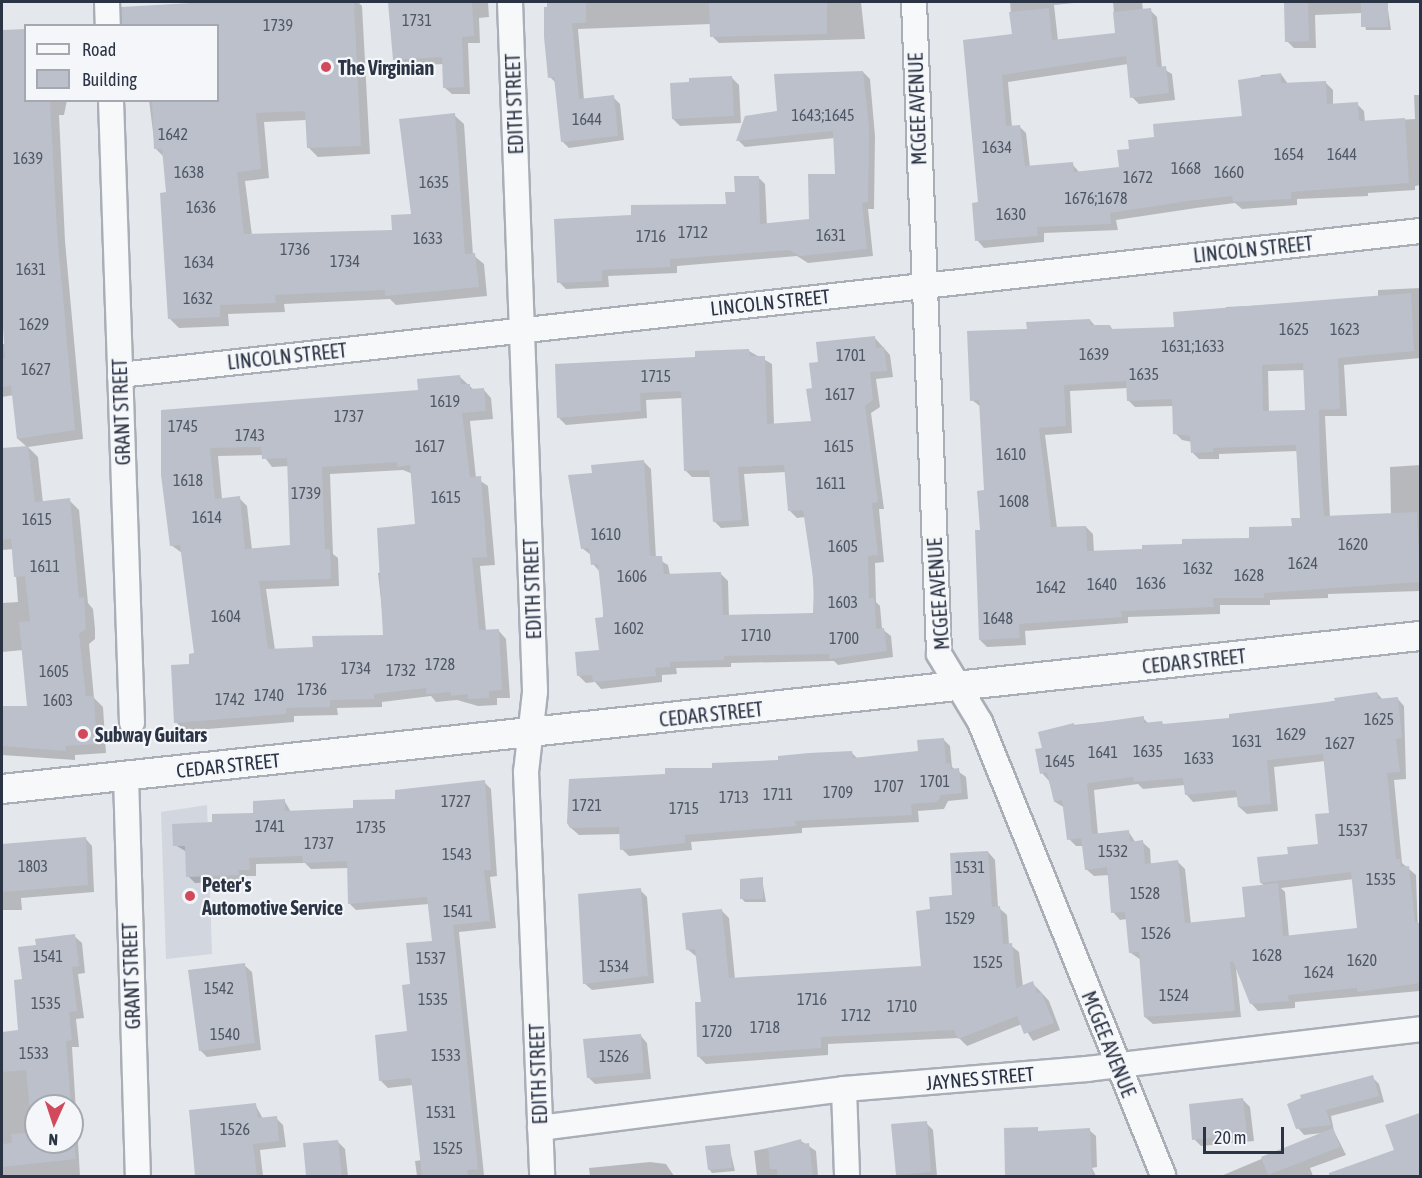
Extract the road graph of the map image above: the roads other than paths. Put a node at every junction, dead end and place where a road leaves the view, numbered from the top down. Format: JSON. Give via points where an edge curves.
{"nodes":[{"id":1,"x":107,"y":2,"type":"edge"},
{"id":2,"x":510,"y":2,"type":"edge"},
{"id":3,"x":914,"y":2,"type":"edge"},
{"id":4,"x":108,"y":24,"type":"edge"},
{"id":5,"x":111,"y":102,"type":"edge"},
{"id":6,"x":1420,"y":231,"type":"edge"},
{"id":7,"x":924,"y":285,"type":"junction"},
{"id":8,"x":522,"y":329,"type":"junction"},
{"id":9,"x":120,"y":375,"type":"junction"},
{"id":10,"x":1420,"y":636,"type":"edge"},
{"id":11,"x":959,"y":687,"type":"junction"},
{"id":12,"x":132,"y":723,"type":"dead end"},
{"id":13,"x":531,"y":733,"type":"junction"},
{"id":14,"x":126,"y":776,"type":"junction"},
{"id":15,"x":2,"y":789,"type":"edge"},
{"id":16,"x":1420,"y":1029,"type":"edge"},
{"id":17,"x":1119,"y":1065,"type":"junction"},
{"id":18,"x":844,"y":1089,"type":"junction"},
{"id":19,"x":540,"y":1128,"type":"junction"},
{"id":20,"x":138,"y":1176,"type":"edge"},
{"id":21,"x":542,"y":1176,"type":"edge"},
{"id":22,"x":847,"y":1176,"type":"edge"},
{"id":23,"x":1162,"y":1176,"type":"edge"}],
"edges":[{"from":1,"to":4,"type":"street"},
{"from":2,"to":8,"type":"street","name":"EDITH STREET"},
{"from":3,"to":7,"type":"street","name":"MCGEE AVENUE"},
{"from":5,"to":9,"type":"street","name":"GRANT STREET"},
{"from":6,"to":7,"type":"street","name":"LINCOLN STREET"},
{"from":7,"to":8,"type":"street","name":"LINCOLN STREET"},
{"from":7,"to":11,"type":"street","name":"MCGEE AVENUE","via":[[939,654]]},
{"from":8,"to":9,"type":"street","name":"LINCOLN STREET"},
{"from":8,"to":13,"type":"street","name":"EDITH STREET","via":[[535,692]]},
{"from":9,"to":12,"type":"street","name":"GRANT STREET"},
{"from":10,"to":11,"type":"street","name":"CEDAR STREET"},
{"from":11,"to":13,"type":"street","name":"CEDAR STREET"},
{"from":11,"to":17,"type":"street","name":"MCGEE AVENUE","via":[[980,723]]},
{"from":13,"to":14,"type":"street","name":"CEDAR STREET"},
{"from":13,"to":19,"type":"street","name":"EDITH STREET","via":[[526,772]]},
{"from":14,"to":15,"type":"street","name":"CEDAR STREET"},
{"from":14,"to":20,"type":"street","name":"GRANT STREET"},
{"from":16,"to":17,"type":"street","name":"JAYNES STREET"},
{"from":17,"to":18,"type":"street","name":"JAYNES STREET"},
{"from":17,"to":23,"type":"street","name":"MCGEE AVENUE"},
{"from":18,"to":19,"type":"street","name":"JAYNES STREET"},
{"from":18,"to":22,"type":"street"},
{"from":19,"to":21,"type":"street","name":"EDITH STREET"}]}
